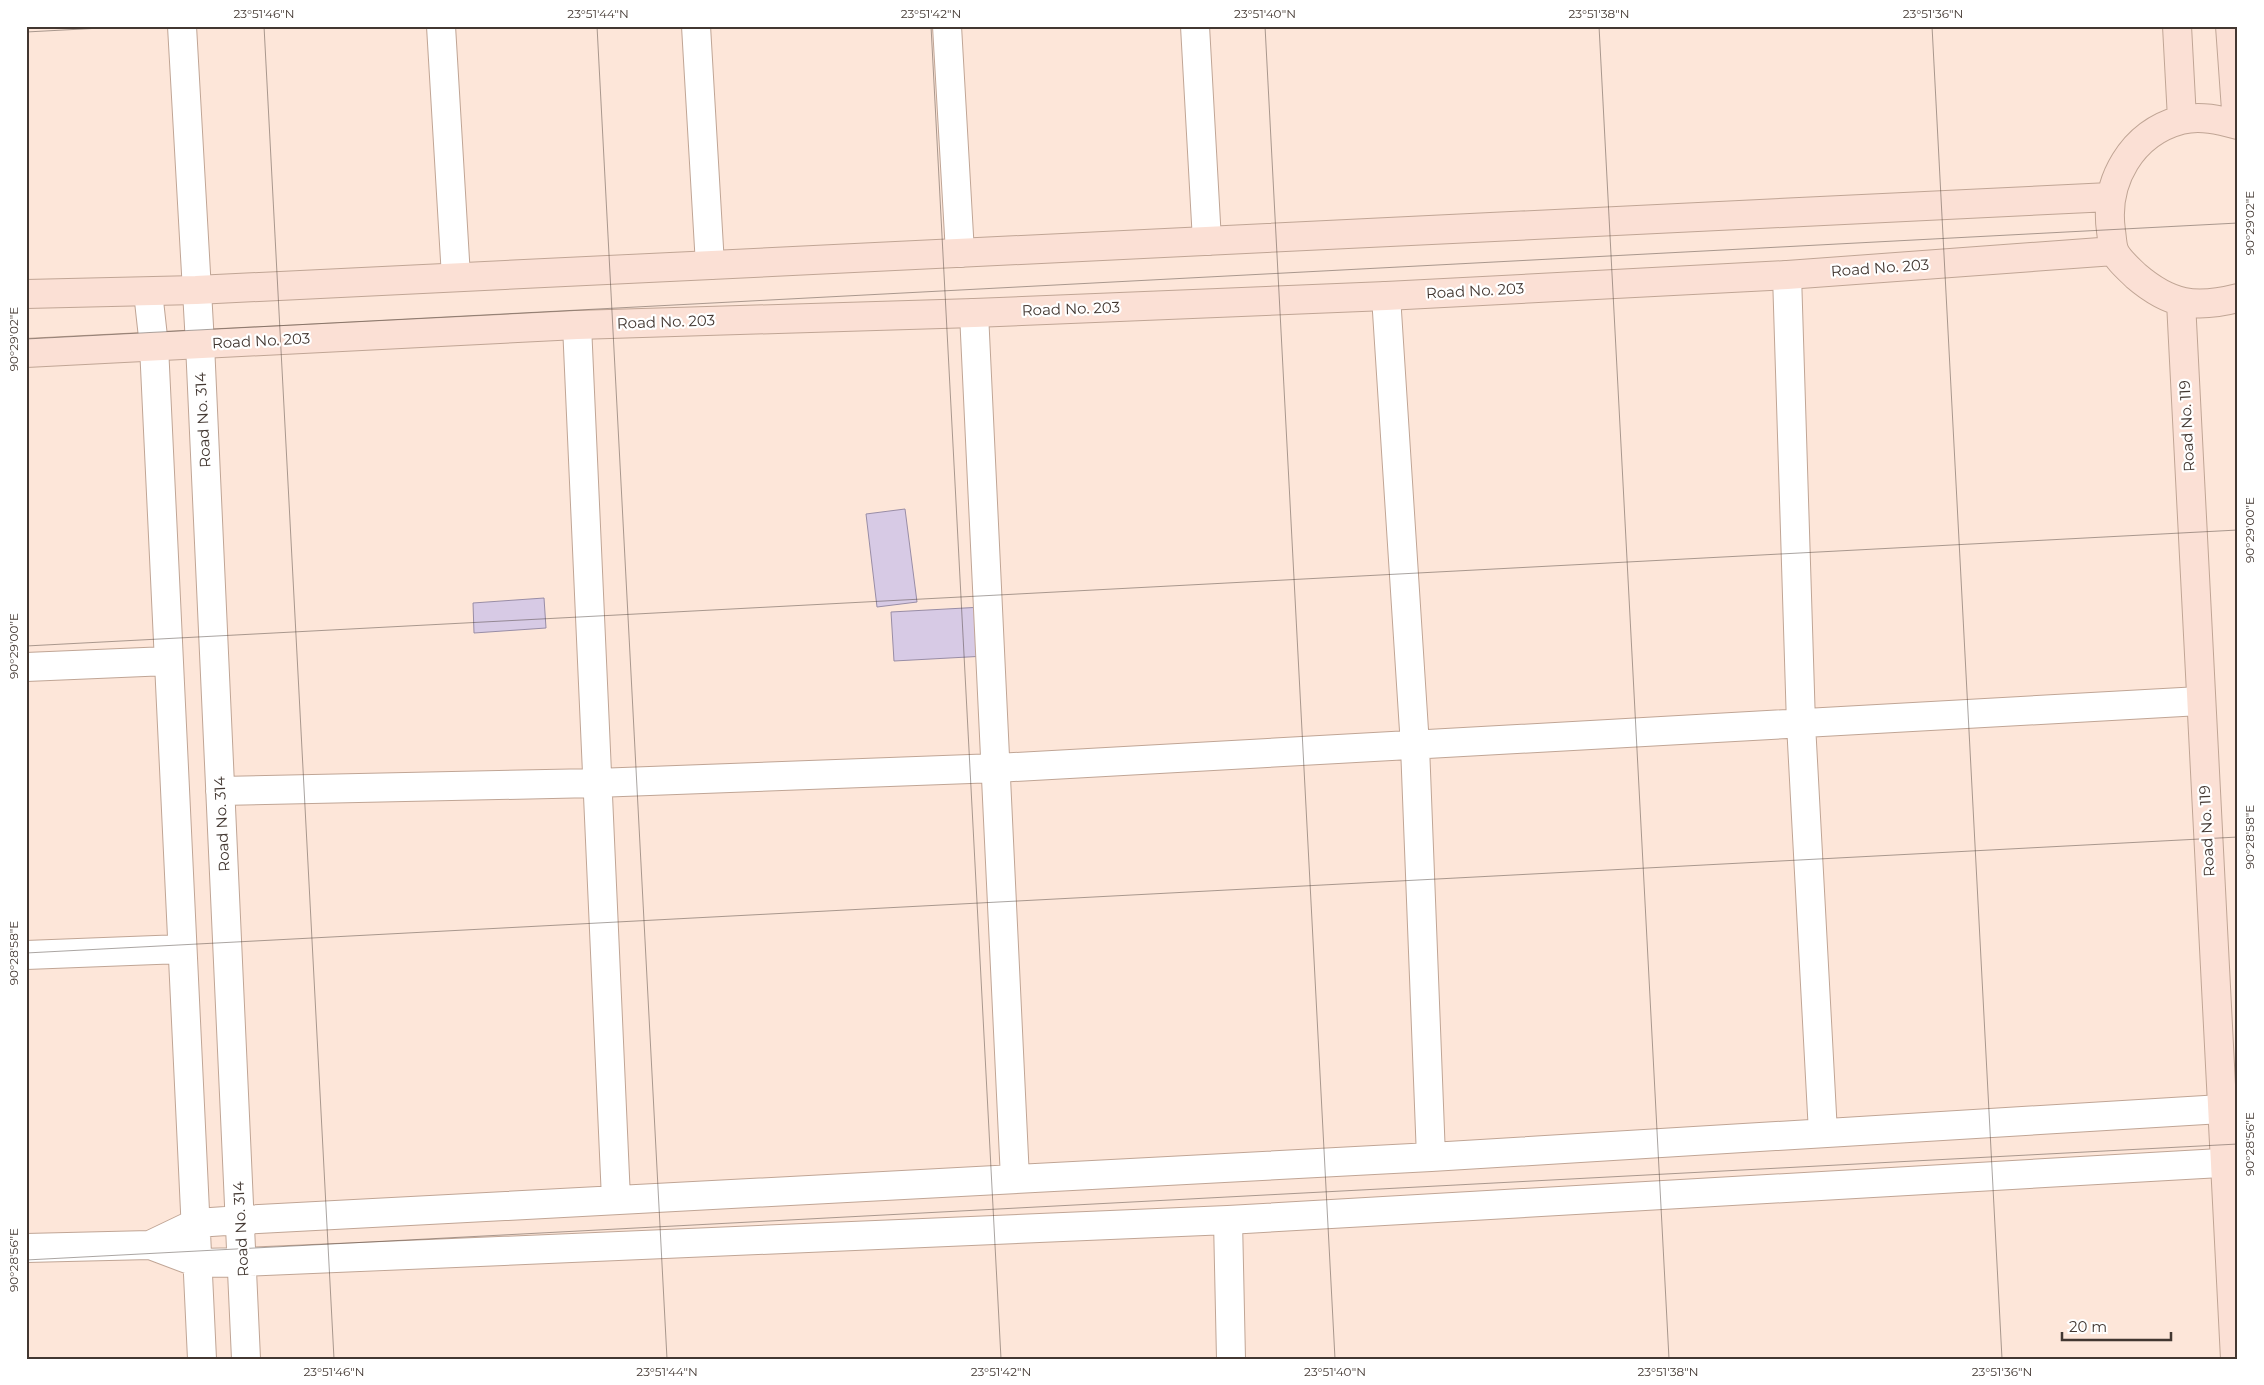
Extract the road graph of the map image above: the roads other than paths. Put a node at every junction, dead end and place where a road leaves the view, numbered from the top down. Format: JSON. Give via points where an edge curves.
{"nodes":[{"id":1,"x":182,"y":26,"type":"edge"},
{"id":2,"x":442,"y":26,"type":"edge"},
{"id":3,"x":696,"y":26,"type":"edge"},
{"id":4,"x":947,"y":26,"type":"edge"},
{"id":5,"x":1194,"y":26,"type":"edge"},
{"id":6,"x":2177,"y":26,"type":"edge"},
{"id":7,"x":2230,"y":26,"type":"edge"},
{"id":8,"x":2182,"y":119,"type":"junction"},
{"id":9,"x":2238,"y":124,"type":"edge"},
{"id":10,"x":2110,"y":197,"type":"junction"},
{"id":11,"x":1207,"y":241,"type":"junction"},
{"id":12,"x":2114,"y":251,"type":"junction"},
{"id":13,"x":960,"y":253,"type":"junction"},
{"id":14,"x":710,"y":264,"type":"junction"},
{"id":15,"x":1787,"y":275,"type":"junction"},
{"id":16,"x":456,"y":277,"type":"junction"},
{"id":17,"x":196,"y":290,"type":"junction"},
{"id":18,"x":148,"y":292,"type":"junction"},
{"id":19,"x":26,"y":294,"type":"edge"},
{"id":20,"x":1386,"y":296,"type":"junction"},
{"id":21,"x":2238,"y":298,"type":"edge"},
{"id":22,"x":2181,"y":302,"type":"junction"},
{"id":23,"x":974,"y":313,"type":"junction"},
{"id":24,"x":577,"y":324,"type":"junction"},
{"id":25,"x":200,"y":344,"type":"junction"},
{"id":26,"x":154,"y":346,"type":"junction"},
{"id":27,"x":26,"y":353,"type":"edge"},
{"id":28,"x":168,"y":661,"type":"junction"},
{"id":29,"x":26,"y":667,"type":"edge"},
{"id":30,"x":2200,"y":701,"type":"junction"},
{"id":31,"x":1801,"y":724,"type":"junction"},
{"id":32,"x":1415,"y":746,"type":"junction"},
{"id":33,"x":997,"y":768,"type":"junction"},
{"id":34,"x":596,"y":783,"type":"junction"},
{"id":35,"x":220,"y":791,"type":"junction"},
{"id":36,"x":182,"y":948,"type":"junction"},
{"id":37,"x":26,"y":955,"type":"edge"},
{"id":38,"x":2230,"y":1108,"type":"edge"},
{"id":39,"x":1824,"y":1133,"type":"junction"},
{"id":40,"x":1431,"y":1156,"type":"junction"},
{"id":41,"x":2231,"y":1163,"type":"edge"},
{"id":42,"x":1015,"y":1179,"type":"junction"},
{"id":43,"x":616,"y":1199,"type":"junction"},
{"id":44,"x":241,"y":1220,"type":"junction"},
{"id":45,"x":1228,"y":1220,"type":"junction"},
{"id":46,"x":196,"y":1224,"type":"junction"},
{"id":47,"x":150,"y":1245,"type":"junction"},
{"id":48,"x":26,"y":1248,"type":"edge"},
{"id":49,"x":243,"y":1262,"type":"junction"},
{"id":50,"x":198,"y":1263,"type":"junction"},
{"id":51,"x":202,"y":1359,"type":"edge"},
{"id":52,"x":246,"y":1359,"type":"edge"},
{"id":53,"x":1231,"y":1359,"type":"edge"},
{"id":54,"x":2235,"y":1359,"type":"edge"}],
"edges":[{"from":1,"to":17,"type":"street","name":"Road No. 314"},
{"from":2,"to":16,"type":"street"},
{"from":3,"to":14,"type":"street"},
{"from":4,"to":13,"type":"street"},
{"from":5,"to":11,"type":"street"},
{"from":6,"to":8,"type":"street"},
{"from":7,"to":9,"type":"street"},
{"from":8,"to":9,"type":"street","via":[[2211,118]]},
{"from":8,"to":10,"type":"street","via":[[2156,130],[2135,147],[2118,170]]},
{"from":10,"to":11,"type":"street"},
{"from":10,"to":12,"type":"street"},
{"from":11,"to":13,"type":"street"},
{"from":12,"to":15,"type":"street","name":"Road No. 203"},
{"from":12,"to":22,"type":"street","via":[[2130,271],[2153,290]]},
{"from":13,"to":14,"type":"street"},
{"from":14,"to":16,"type":"street"},
{"from":15,"to":20,"type":"street","name":"Road No. 203"},
{"from":15,"to":31,"type":"street"},
{"from":16,"to":17,"type":"street"},
{"from":17,"to":18,"type":"street"},
{"from":17,"to":25,"type":"street","name":"Road No. 314"},
{"from":18,"to":19,"type":"street"},
{"from":18,"to":26,"type":"street"},
{"from":20,"to":23,"type":"street","name":"Road No. 203"},
{"from":20,"to":32,"type":"street"},
{"from":21,"to":22,"type":"street","via":[[2211,305]]},
{"from":22,"to":30,"type":"street","name":"Road No. 119"},
{"from":23,"to":24,"type":"street","name":"Road No. 203"},
{"from":23,"to":33,"type":"street"},
{"from":24,"to":25,"type":"street","name":"Road No. 203"},
{"from":24,"to":34,"type":"street"},
{"from":25,"to":26,"type":"street","name":"Road No. 203"},
{"from":25,"to":35,"type":"street","name":"Road No. 314"},
{"from":26,"to":27,"type":"street","name":"Road No. 203"},
{"from":26,"to":28,"type":"street"},
{"from":28,"to":29,"type":"street"},
{"from":28,"to":36,"type":"street"},
{"from":30,"to":31,"type":"street"},
{"from":30,"to":38,"type":"street","name":"Road No. 119"},
{"from":31,"to":32,"type":"street"},
{"from":31,"to":39,"type":"street"},
{"from":32,"to":33,"type":"street"},
{"from":32,"to":40,"type":"street"},
{"from":33,"to":34,"type":"street"},
{"from":33,"to":42,"type":"street"},
{"from":34,"to":35,"type":"street"},
{"from":34,"to":43,"type":"street"},
{"from":35,"to":44,"type":"street","name":"Road No. 314"},
{"from":36,"to":37,"type":"street"},
{"from":36,"to":46,"type":"street"},
{"from":38,"to":39,"type":"street"},
{"from":38,"to":41,"type":"street","name":"Road No. 119"},
{"from":39,"to":40,"type":"street"},
{"from":40,"to":42,"type":"street"},
{"from":41,"to":45,"type":"street"},
{"from":41,"to":54,"type":"street","name":"Road No. 119"},
{"from":42,"to":43,"type":"street"},
{"from":43,"to":44,"type":"street"},
{"from":44,"to":46,"type":"street"},
{"from":44,"to":49,"type":"street","name":"Road No. 314"},
{"from":45,"to":49,"type":"street"},
{"from":45,"to":53,"type":"street"},
{"from":46,"to":47,"type":"street"},
{"from":46,"to":50,"type":"street"},
{"from":47,"to":48,"type":"street"},
{"from":47,"to":50,"type":"street"},
{"from":49,"to":50,"type":"street"},
{"from":49,"to":52,"type":"street","name":"Road No. 314"},
{"from":50,"to":51,"type":"street"}]}
